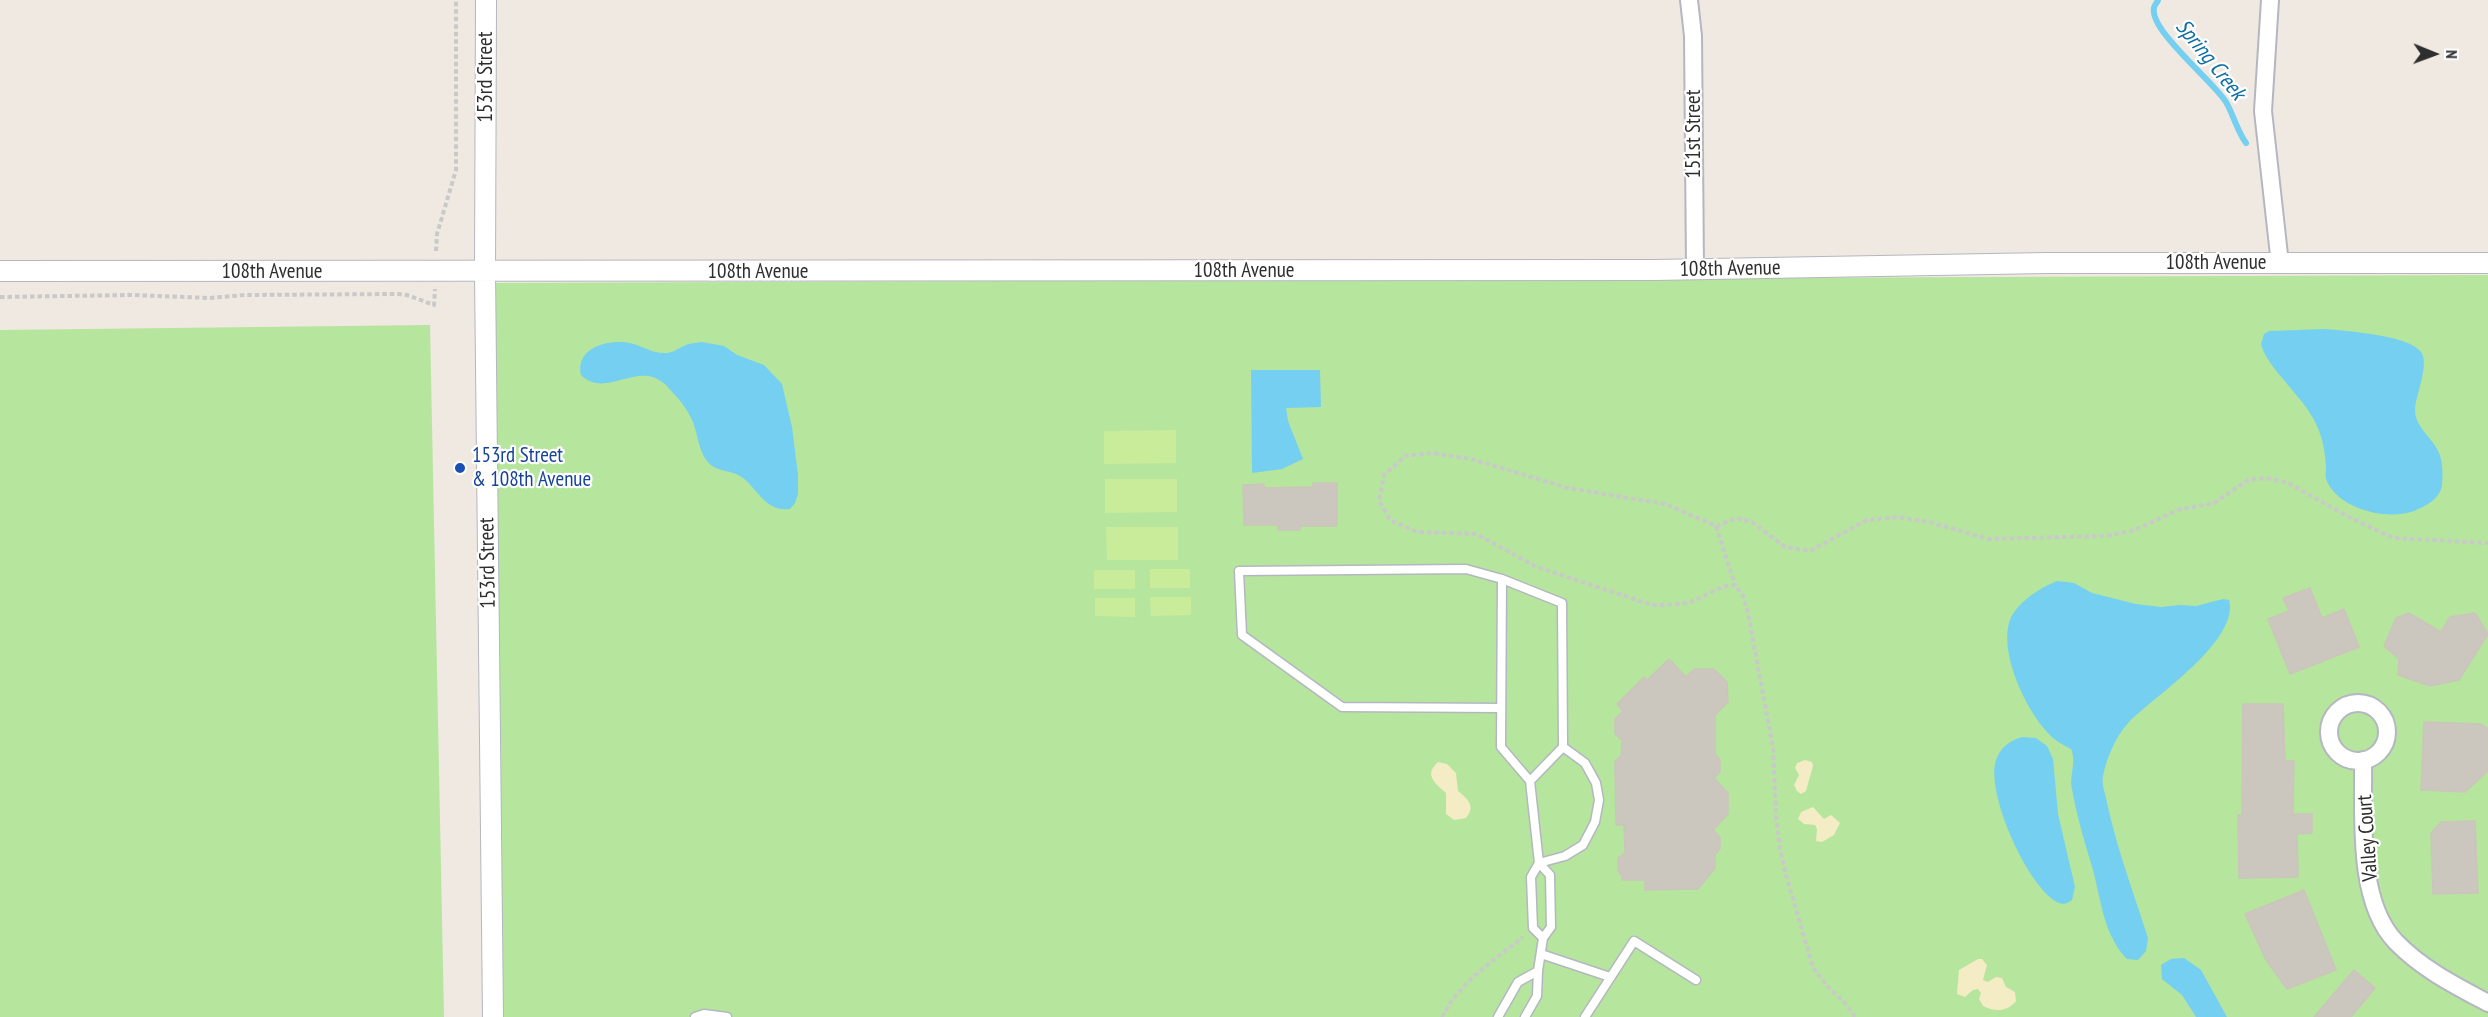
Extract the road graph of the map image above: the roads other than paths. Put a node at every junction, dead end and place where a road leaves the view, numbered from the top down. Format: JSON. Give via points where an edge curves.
{"nodes":[{"id":1,"x":486,"y":0,"type":"edge"},
{"id":2,"x":1689,"y":0,"type":"edge"},
{"id":3,"x":2270,"y":0,"type":"edge"},
{"id":4,"x":2488,"y":263,"type":"edge"},
{"id":5,"x":2280,"y":264,"type":"junction"},
{"id":6,"x":1695,"y":269,"type":"junction"},
{"id":7,"x":0,"y":271,"type":"edge"},
{"id":8,"x":485,"y":273,"type":"junction"},
{"id":9,"x":1502,"y":579,"type":"junction"},
{"id":10,"x":1501,"y":708,"type":"junction"},
{"id":11,"x":1563,"y":747,"type":"junction"},
{"id":12,"x":2363,"y":760,"type":"dead end"},
{"id":13,"x":1530,"y":781,"type":"junction"},
{"id":14,"x":1539,"y":862,"type":"junction"},
{"id":15,"x":1543,"y":938,"type":"junction"},
{"id":16,"x":1541,"y":954,"type":"junction"},
{"id":17,"x":1538,"y":971,"type":"junction"},
{"id":18,"x":1610,"y":977,"type":"junction"},
{"id":19,"x":1696,"y":980,"type":"dead end"},
{"id":20,"x":2488,"y":1003,"type":"edge"},
{"id":21,"x":493,"y":1017,"type":"edge"},
{"id":22,"x":695,"y":1017,"type":"edge"},
{"id":23,"x":727,"y":1017,"type":"edge"},
{"id":24,"x":1498,"y":1017,"type":"edge"},
{"id":25,"x":1525,"y":1017,"type":"edge"},
{"id":26,"x":1586,"y":1017,"type":"edge"}],
"edges":[{"from":1,"to":8,"type":"street","name":"153rd Street"},
{"from":2,"to":6,"type":"street","name":"151st Street","via":[[1694,36]]},
{"from":3,"to":5,"type":"street","via":[[2263,111]]},
{"from":4,"to":5,"type":"street","name":"108th Avenue"},
{"from":5,"to":6,"type":"street","name":"108th Avenue"},
{"from":6,"to":8,"type":"street","name":"108th Avenue"},
{"from":7,"to":8,"type":"street","name":"108th Avenue"},
{"from":8,"to":21,"type":"street","name":"153rd Street"},
{"from":9,"to":10,"type":"lane"},
{"from":9,"to":10,"type":"lane","via":[[1466,569],[1239,571],[1242,635],[1342,708]]},
{"from":9,"to":11,"type":"lane","via":[[1562,603]]},
{"from":10,"to":13,"type":"lane","via":[[1501,747]]},
{"from":11,"to":13,"type":"lane"},
{"from":11,"to":14,"type":"lane","via":[[1585,764],[1596,783],[1599,800],[1595,822],[1583,845],[1565,856]]},
{"from":12,"to":20,"type":"street","name":"Valley Court","via":[[2366,872],[2377,912],[2395,942],[2437,975]]},
{"from":13,"to":14,"type":"lane"},
{"from":14,"to":15,"type":"lane","via":[[1531,877],[1533,928]]},
{"from":14,"to":15,"type":"lane","via":[[1550,874],[1551,927]]},
{"from":15,"to":16,"type":"lane"},
{"from":16,"to":17,"type":"lane"},
{"from":16,"to":18,"type":"lane"},
{"from":17,"to":24,"type":"lane","via":[[1518,982]]},
{"from":17,"to":25,"type":"lane","via":[[1537,996]]},
{"from":18,"to":19,"type":"lane","via":[[1634,941]]},
{"from":18,"to":26,"type":"lane"},
{"from":22,"to":23,"type":"lane"}]}
